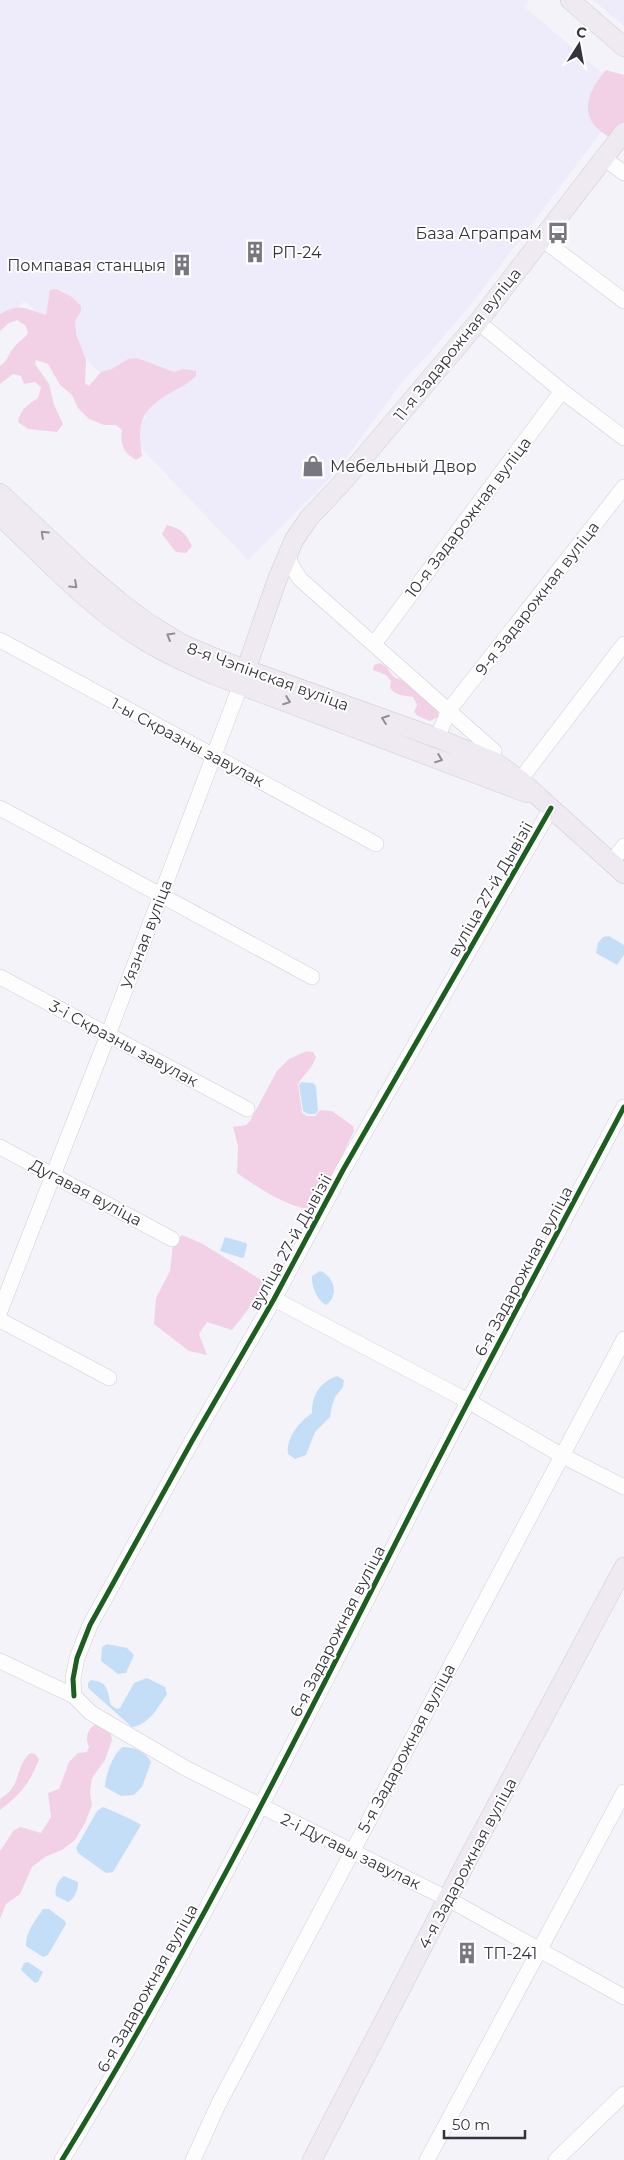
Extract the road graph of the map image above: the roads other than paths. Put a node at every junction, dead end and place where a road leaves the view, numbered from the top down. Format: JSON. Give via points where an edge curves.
{"nodes":[{"id":1,"x":570,"y":0,"type":"edge"},
{"id":2,"x":624,"y":47,"type":"edge"},
{"id":3,"x":624,"y":132,"type":"edge"},
{"id":4,"x":605,"y":159,"type":"junction"},
{"id":5,"x":624,"y":173,"type":"edge"},
{"id":6,"x":542,"y":239,"type":"junction"},
{"id":7,"x":624,"y":301,"type":"edge"},
{"id":8,"x":478,"y":322,"type":"junction"},
{"id":9,"x":562,"y":391,"type":"junction"},
{"id":10,"x":624,"y":438,"type":"edge"},
{"id":11,"x":624,"y":487,"type":"edge"},
{"id":12,"x":0,"y":493,"type":"edge"},
{"id":13,"x":0,"y":516,"type":"edge"},
{"id":14,"x":288,"y":554,"type":"junction"},
{"id":15,"x":0,"y":640,"type":"edge"},
{"id":16,"x":374,"y":644,"type":"junction"},
{"id":17,"x":624,"y":644,"type":"edge"},
{"id":18,"x":244,"y":676,"type":"junction"},
{"id":19,"x":449,"y":710,"type":"junction"},
{"id":20,"x":437,"y":738,"type":"junction"},
{"id":21,"x":214,"y":755,"type":"junction"},
{"id":22,"x":495,"y":756,"type":"junction"},
{"id":23,"x":520,"y":780,"type":"junction"},
{"id":24,"x":545,"y":803,"type":"junction"},
{"id":25,"x":0,"y":808,"type":"edge"},
{"id":26,"x":376,"y":844,"type":"dead end"},
{"id":27,"x":624,"y":846,"type":"edge"},
{"id":28,"x":618,"y":868,"type":"edge"},
{"id":29,"x":160,"y":896,"type":"junction"},
{"id":30,"x":312,"y":977,"type":"dead end"},
{"id":31,"x":0,"y":978,"type":"edge"},
{"id":32,"x":108,"y":1035,"type":"junction"},
{"id":33,"x":624,"y":1108,"type":"edge"},
{"id":34,"x":248,"y":1109,"type":"dead end"},
{"id":35,"x":0,"y":1147,"type":"edge"},
{"id":36,"x":54,"y":1175,"type":"junction"},
{"id":37,"x":172,"y":1239,"type":"dead end"},
{"id":38,"x":274,"y":1299,"type":"junction"},
{"id":39,"x":0,"y":1312,"type":"edge"},
{"id":40,"x":0,"y":1320,"type":"edge"},
{"id":41,"x":624,"y":1339,"type":"edge"},
{"id":42,"x":109,"y":1378,"type":"dead end"},
{"id":43,"x":468,"y":1401,"type":"junction"},
{"id":44,"x":561,"y":1455,"type":"junction"},
{"id":45,"x":624,"y":1487,"type":"edge"},
{"id":46,"x":624,"y":1567,"type":"edge"},
{"id":47,"x":0,"y":1661,"type":"edge"},
{"id":48,"x":74,"y":1696,"type":"junction"},
{"id":49,"x":624,"y":1792,"type":"edge"},
{"id":50,"x":262,"y":1807,"type":"junction"},
{"id":51,"x":351,"y":1851,"type":"junction"},
{"id":52,"x":448,"y":1899,"type":"junction"},
{"id":53,"x":540,"y":1950,"type":"junction"},
{"id":54,"x":624,"y":1997,"type":"edge"},
{"id":55,"x":624,"y":2094,"type":"edge"},
{"id":56,"x":62,"y":2160,"type":"edge"},
{"id":57,"x":193,"y":2160,"type":"edge"},
{"id":58,"x":312,"y":2160,"type":"edge"},
{"id":59,"x":428,"y":2160,"type":"edge"},
{"id":60,"x":556,"y":2160,"type":"edge"}],
"edges":[{"from":1,"to":2,"type":"main road"},
{"from":3,"to":4,"type":"main road","name":"11-я Задарожная вуліца"},
{"from":4,"to":5,"type":"street"},
{"from":4,"to":6,"type":"main road","name":"11-я Задарожная вуліца"},
{"from":6,"to":7,"type":"street"},
{"from":6,"to":8,"type":"main road","name":"11-я Задарожная вуліца"},
{"from":8,"to":9,"type":"street"},
{"from":8,"to":14,"type":"main road","name":"11-я Задарожная вуліца","via":[[309,518]]},
{"from":9,"to":10,"type":"street"},
{"from":9,"to":16,"type":"street","name":"10-я Задарожная вуліца"},
{"from":11,"to":19,"type":"street","name":"9-я Задарожная вуліца"},
{"from":18,"to":12,"type":"main road","name":"8-я Чэпінская вуліца","one_way":true,"via":[[220,660],[182,644],[120,603]]},
{"from":13,"to":18,"type":"main road","name":"8-я Чэпінская вуліца","one_way":true,"via":[[109,616],[141,639],[214,675]]},
{"from":14,"to":16,"type":"street","name":"8-я Чэпінская вуліца","via":[[300,579]]},
{"from":14,"to":18,"type":"main road","name":"Уязная вуліца"},
{"from":15,"to":21,"type":"street","name":"1-ы Скразны завулак"},
{"from":16,"to":19,"type":"street","name":"8-я Чэпінская вуліца"},
{"from":17,"to":23,"type":"street"},
{"from":20,"to":18,"type":"main road","name":"8-я Чэпінская вуліца","one_way":true},
{"from":18,"to":21,"type":"street","name":"Уязная вуліца"},
{"from":18,"to":24,"type":"main road","name":"8-я Чэпінская вуліца","one_way":true},
{"from":19,"to":20,"type":"street","name":"9-я Задарожная вуліца"},
{"from":19,"to":22,"type":"street","name":"8-я Чэпінская вуліца"},
{"from":20,"to":22,"type":"main road","name":"8-я Чэпінская вуліца"},
{"from":21,"to":26,"type":"street","name":"1-ы Скразны завулак"},
{"from":21,"to":29,"type":"street","name":"Уязная вуліца"},
{"from":22,"to":23,"type":"main road","name":"8-я Чэпінская вуліца"},
{"from":23,"to":24,"type":"main road","name":"8-я Чэпінская вуліца"},
{"from":24,"to":28,"type":"main road","name":"8-я Чэпінская вуліца"},
{"from":24,"to":38,"type":"street","name":"вуліца 27-й Дывізіі"},
{"from":25,"to":29,"type":"street"},
{"from":27,"to":28,"type":"street"},
{"from":29,"to":30,"type":"street"},
{"from":29,"to":32,"type":"street","name":"Уязная вуліца"},
{"from":31,"to":32,"type":"street","name":"3-і Скразны завулак"},
{"from":32,"to":34,"type":"street","name":"3-і Скразны завулак"},
{"from":32,"to":36,"type":"street","name":"Уязная вуліца"},
{"from":33,"to":43,"type":"street","name":"6-я Задарожная вуліца"},
{"from":35,"to":36,"type":"street","name":"Дугавая вуліца"},
{"from":36,"to":37,"type":"street","name":"Дугавая вуліца"},
{"from":36,"to":39,"type":"street","name":"Уязная вуліца"},
{"from":38,"to":43,"type":"street"},
{"from":38,"to":48,"type":"street","name":"вуліца 27-й Дывізіі","via":[[90,1625],[77,1658]]},
{"from":40,"to":42,"type":"street"},
{"from":41,"to":44,"type":"street","name":"5-я Задарожная вуліца"},
{"from":43,"to":44,"type":"street"},
{"from":43,"to":50,"type":"street","name":"6-я Задарожная вуліца"},
{"from":44,"to":45,"type":"street"},
{"from":44,"to":51,"type":"street","name":"5-я Задарожная вуліца"},
{"from":46,"to":52,"type":"main road","name":"4-я Задарожная вуліца"},
{"from":47,"to":48,"type":"street","name":"2-і Дугавы завулак"},
{"from":48,"to":50,"type":"street","name":"2-і Дугавы завулак","via":[[91,1713],[186,1769]]},
{"from":49,"to":53,"type":"street"},
{"from":50,"to":51,"type":"street","name":"2-і Дугавы завулак"},
{"from":50,"to":56,"type":"street","name":"6-я Задарожная вуліца","via":[[164,1987]]},
{"from":51,"to":52,"type":"street","name":"2-і Дугавы завулак"},
{"from":51,"to":57,"type":"street","name":"5-я Задарожная вуліца","via":[[218,2105]]},
{"from":52,"to":53,"type":"street","name":"2-і Дугавы завулак"},
{"from":52,"to":58,"type":"main road","name":"4-я Задарожная вуліца"},
{"from":53,"to":54,"type":"street","name":"2-і Дугавы завулак"},
{"from":53,"to":59,"type":"street"},
{"from":55,"to":60,"type":"street"}]}
